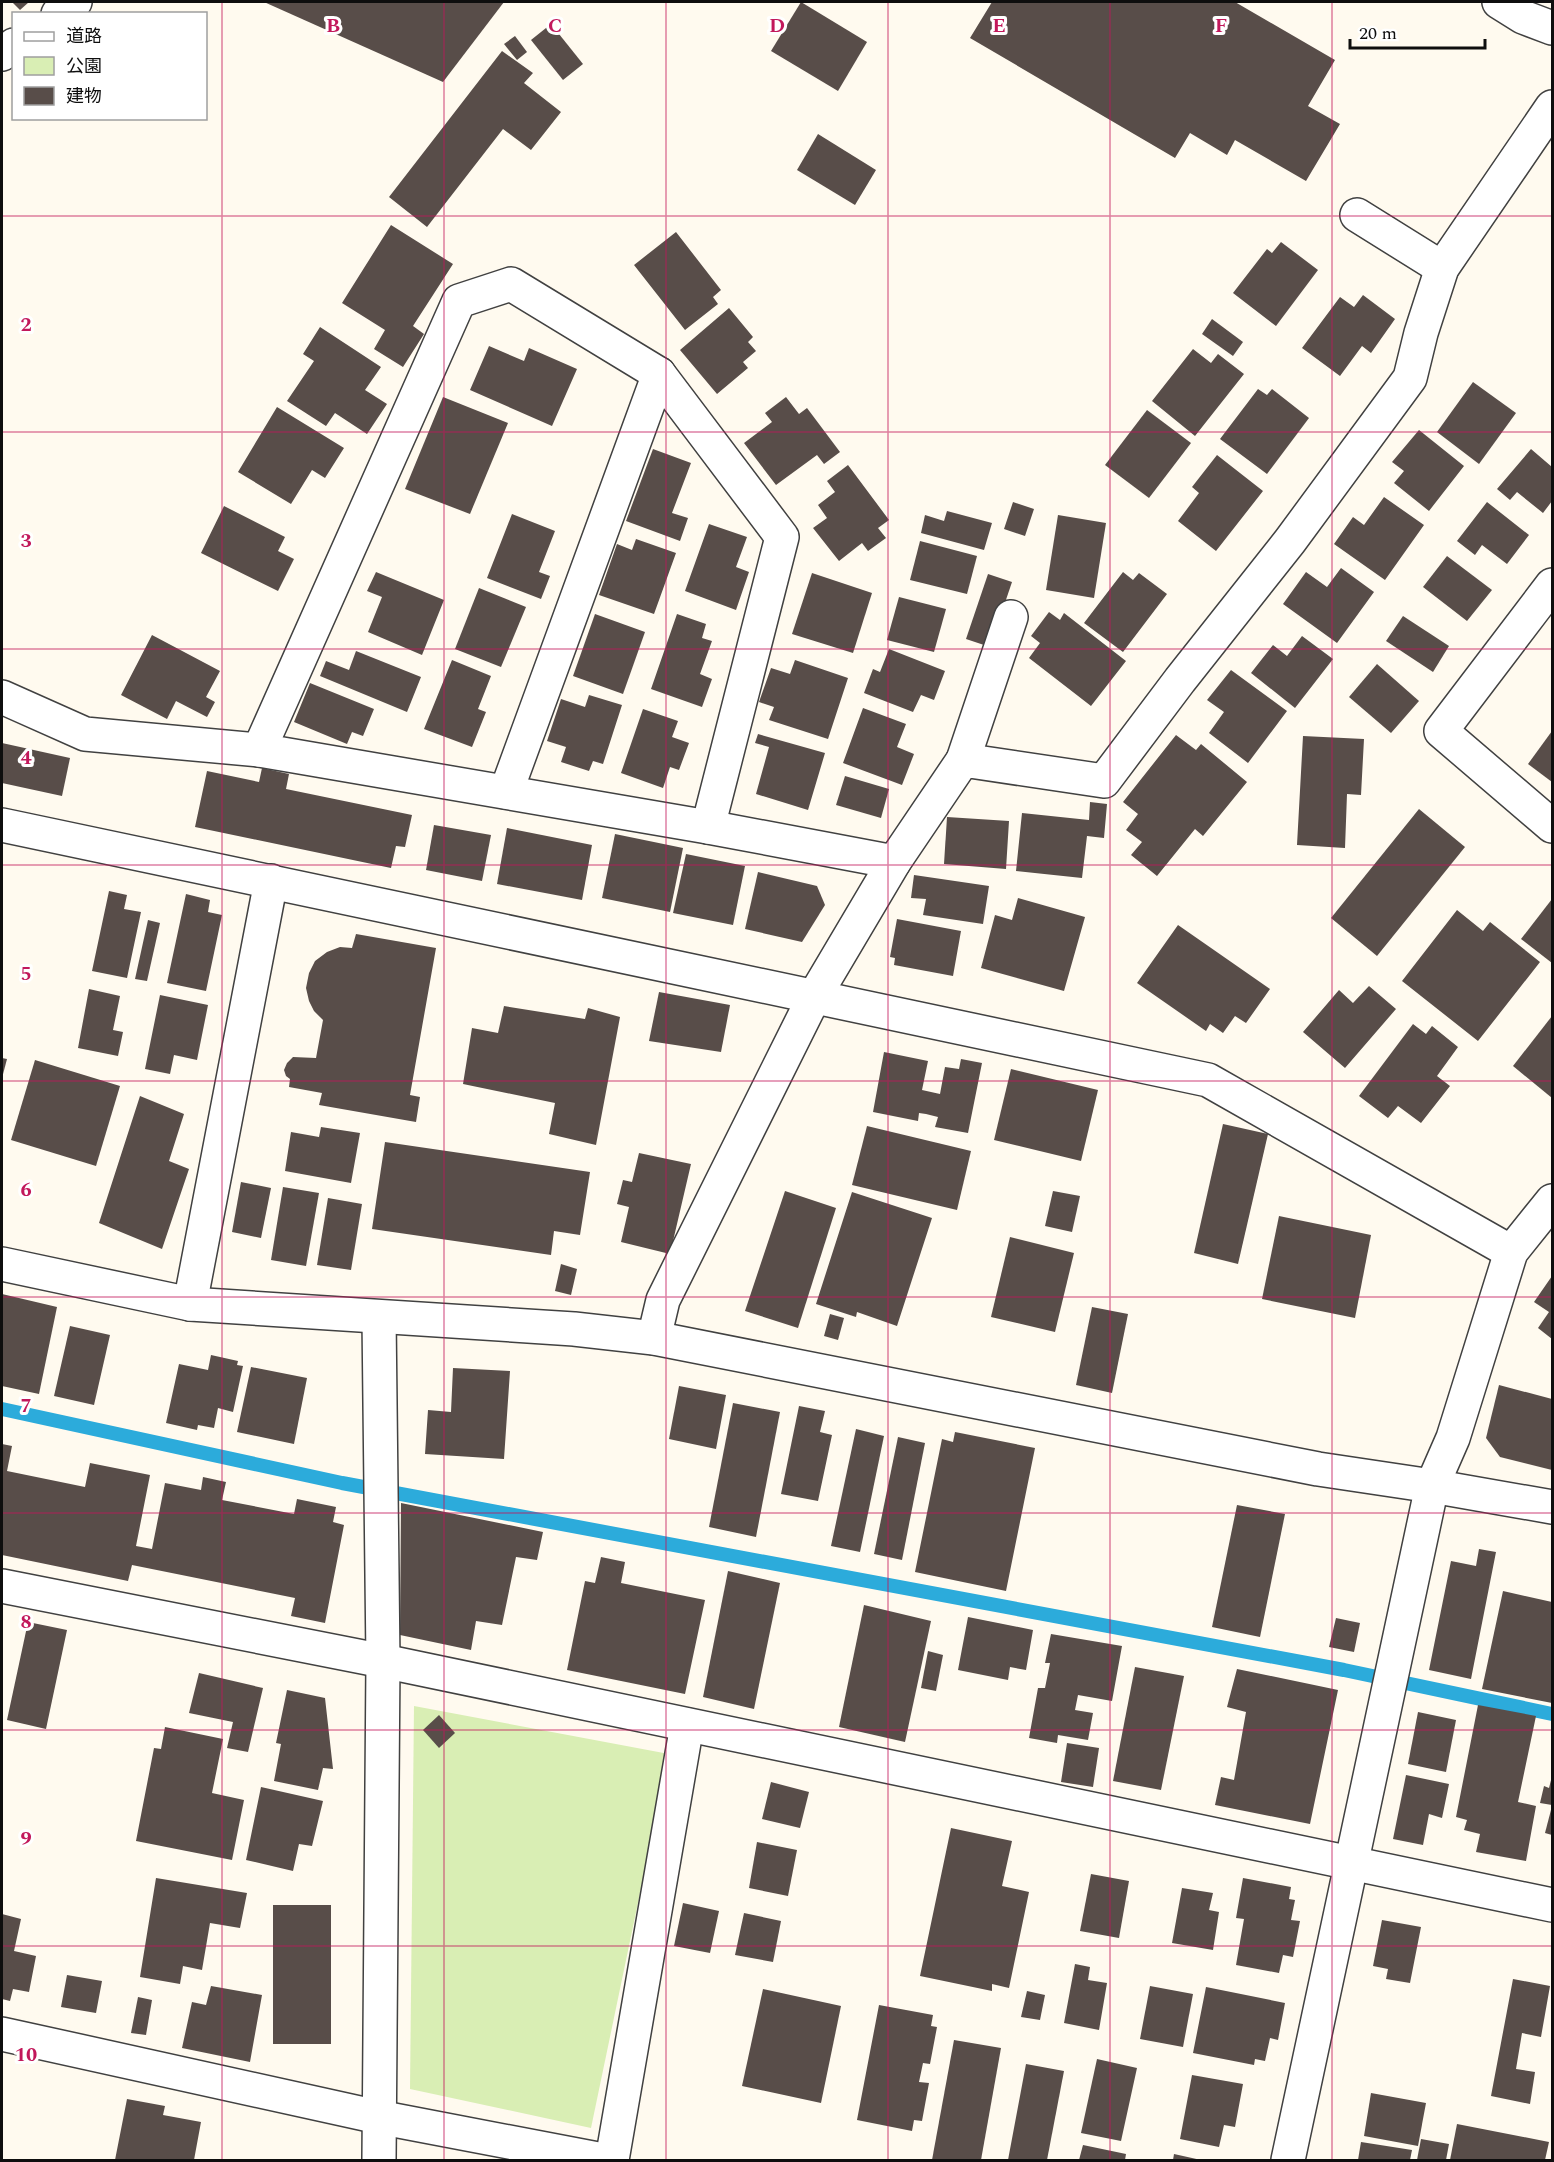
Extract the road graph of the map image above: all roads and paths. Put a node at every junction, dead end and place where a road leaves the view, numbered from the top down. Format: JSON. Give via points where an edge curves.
{"nodes":[{"id":1,"x":75,"y":2,"type":"edge"},
{"id":2,"x":1499,"y":2,"type":"edge"},
{"id":3,"x":61,"y":12,"type":"edge"},
{"id":4,"x":1552,"y":28,"type":"edge"},
{"id":5,"x":1552,"y":107,"type":"edge"},
{"id":6,"x":1356,"y":215,"type":"dead end"},
{"id":7,"x":1442,"y":268,"type":"junction"},
{"id":8,"x":659,"y":374,"type":"junction"},
{"id":9,"x":1552,"y":585,"type":"edge"},
{"id":10,"x":1011,"y":617,"type":"dead end"},
{"id":11,"x":2,"y":697,"type":"edge"},
{"id":12,"x":260,"y":750,"type":"junction"},
{"id":13,"x":963,"y":760,"type":"junction"},
{"id":14,"x":506,"y":792,"type":"junction"},
{"id":15,"x":2,"y":825,"type":"edge"},
{"id":16,"x":1552,"y":826,"type":"edge"},
{"id":17,"x":708,"y":827,"type":"junction"},
{"id":18,"x":894,"y":862,"type":"junction"},
{"id":19,"x":271,"y":881,"type":"junction"},
{"id":20,"x":814,"y":997,"type":"junction"},
{"id":21,"x":1552,"y":1201,"type":"edge"},
{"id":22,"x":1511,"y":1252,"type":"junction"},
{"id":23,"x":2,"y":1264,"type":"edge"},
{"id":24,"x":189,"y":1304,"type":"junction"},
{"id":25,"x":379,"y":1317,"type":"junction"},
{"id":26,"x":654,"y":1338,"type":"junction"},
{"id":27,"x":1432,"y":1485,"type":"junction"},
{"id":28,"x":1552,"y":1507,"type":"edge"},
{"id":29,"x":2,"y":1586,"type":"edge"},
{"id":30,"x":383,"y":1661,"type":"junction"},
{"id":31,"x":687,"y":1725,"type":"junction"},
{"id":32,"x":1351,"y":1864,"type":"junction"},
{"id":33,"x":1552,"y":1905,"type":"edge"},
{"id":34,"x":2,"y":2034,"type":"edge"},
{"id":35,"x":378,"y":2117,"type":"junction"},
{"id":36,"x":379,"y":2160,"type":"edge"},
{"id":37,"x":603,"y":2160,"type":"edge"},
{"id":38,"x":612,"y":2160,"type":"edge"},
{"id":39,"x":1288,"y":2160,"type":"edge"}],
"edges":[{"from":1,"to":3,"type":"street"},
{"from":2,"to":4,"type":"street"},
{"from":5,"to":7,"type":"street"},
{"from":6,"to":7,"type":"street"},
{"from":7,"to":13,"type":"street","via":[[1410,378],[1104,781]]},
{"from":8,"to":12,"type":"street","via":[[511,284],[459,301]]},
{"from":8,"to":14,"type":"street"},
{"from":8,"to":17,"type":"street","via":[[782,537]]},
{"from":9,"to":16,"type":"street","via":[[1441,731]]},
{"from":10,"to":13,"type":"street"},
{"from":11,"to":12,"type":"street","via":[[85,734]]},
{"from":12,"to":14,"type":"street"},
{"from":13,"to":18,"type":"street"},
{"from":14,"to":17,"type":"street"},
{"from":15,"to":19,"type":"street"},
{"from":17,"to":18,"type":"street"},
{"from":18,"to":20,"type":"street"},
{"from":19,"to":20,"type":"street"},
{"from":19,"to":24,"type":"street"},
{"from":20,"to":22,"type":"street","via":[[1208,1080]]},
{"from":20,"to":26,"type":"street","via":[[663,1300]]},
{"from":21,"to":22,"type":"street"},
{"from":22,"to":27,"type":"street","via":[[1453,1438]]},
{"from":23,"to":24,"type":"street"},
{"from":24,"to":25,"type":"street"},
{"from":25,"to":26,"type":"street"},
{"from":25,"to":30,"type":"street"},
{"from":26,"to":27,"type":"street","via":[[1318,1469]]},
{"from":27,"to":28,"type":"street"},
{"from":27,"to":32,"type":"street"},
{"from":29,"to":30,"type":"street"},
{"from":30,"to":31,"type":"street"},
{"from":30,"to":35,"type":"street"},
{"from":31,"to":32,"type":"street"},
{"from":31,"to":38,"type":"street"},
{"from":32,"to":33,"type":"street"},
{"from":32,"to":39,"type":"street"},
{"from":34,"to":35,"type":"street"},
{"from":35,"to":36,"type":"street"},
{"from":35,"to":37,"type":"street"}]}
